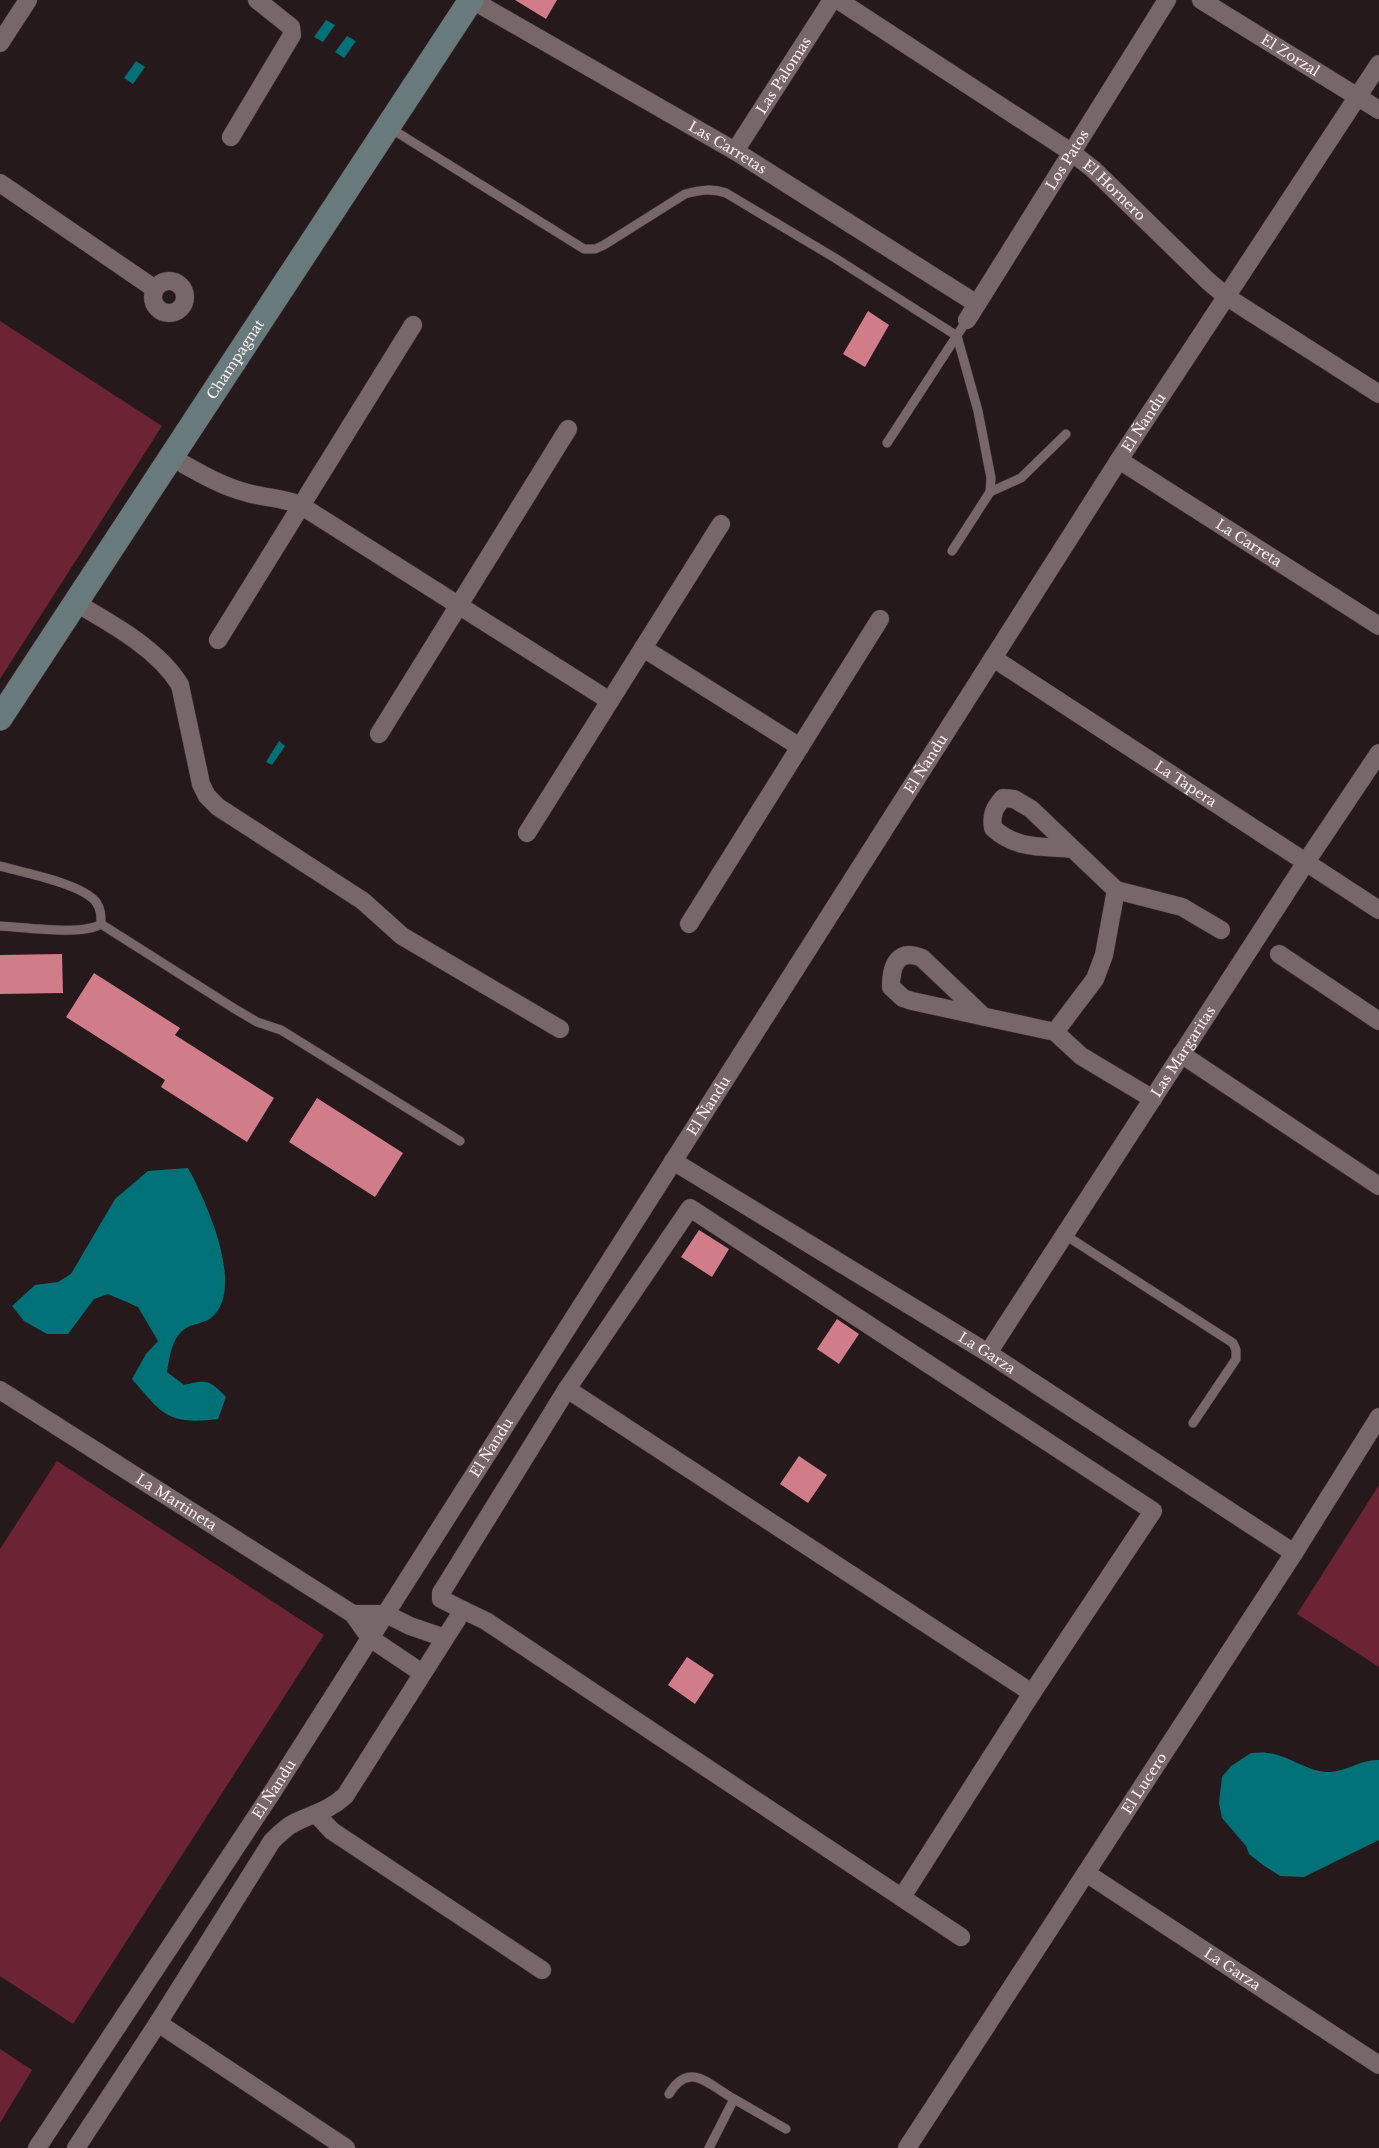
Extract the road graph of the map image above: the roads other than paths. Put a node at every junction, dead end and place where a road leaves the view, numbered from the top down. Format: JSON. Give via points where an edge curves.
{"nodes":[{"id":1,"x":28,"y":0,"type":"edge"},
{"id":2,"x":257,"y":0,"type":"edge"},
{"id":3,"x":471,"y":0,"type":"edge"},
{"id":4,"x":832,"y":0,"type":"edge"},
{"id":5,"x":838,"y":0,"type":"edge"},
{"id":6,"x":1167,"y":0,"type":"edge"},
{"id":7,"x":1201,"y":0,"type":"edge"},
{"id":8,"x":0,"y":43,"type":"edge"},
{"id":9,"x":1379,"y":64,"type":"edge"},
{"id":10,"x":1358,"y":97,"type":"junction"},
{"id":11,"x":1379,"y":110,"type":"edge"},
{"id":12,"x":388,"y":127,"type":"junction"},
{"id":13,"x":231,"y":137,"type":"dead end"},
{"id":14,"x":734,"y":151,"type":"junction"},
{"id":15,"x":1071,"y":152,"type":"junction"},
{"id":16,"x":0,"y":183,"type":"edge"},
{"id":17,"x":155,"y":289,"type":"dead end"},
{"id":18,"x":1227,"y":297,"type":"junction"},
{"id":19,"x":977,"y":304,"type":"junction"},
{"id":20,"x":967,"y":320,"type":"joint"},
{"id":21,"x":413,"y":325,"type":"dead end"},
{"id":22,"x":957,"y":336,"type":"junction"},
{"id":23,"x":1379,"y":394,"type":"edge"},
{"id":24,"x":568,"y":429,"type":"dead end"},
{"id":25,"x":1066,"y":434,"type":"dead end"},
{"id":26,"x":887,"y":443,"type":"dead end"},
{"id":27,"x":171,"y":457,"type":"junction"},
{"id":28,"x":1118,"y":460,"type":"junction"},
{"id":29,"x":990,"y":492,"type":"junction"},
{"id":30,"x":300,"y":505,"type":"junction"},
{"id":31,"x":721,"y":524,"type":"dead end"},
{"id":32,"x":952,"y":551,"type":"dead end"},
{"id":33,"x":76,"y":603,"type":"junction"},
{"id":34,"x":460,"y":605,"type":"junction"},
{"id":35,"x":880,"y":619,"type":"dead end"},
{"id":36,"x":1379,"y":626,"type":"edge"},
{"id":37,"x":218,"y":640,"type":"dead end"},
{"id":38,"x":643,"y":648,"type":"junction"},
{"id":39,"x":993,"y":658,"type":"junction"},
{"id":40,"x":610,"y":701,"type":"junction"},
{"id":41,"x":0,"y":718,"type":"edge"},
{"id":42,"x":379,"y":734,"type":"dead end"},
{"id":43,"x":800,"y":747,"type":"junction"},
{"id":44,"x":1379,"y":753,"type":"edge"},
{"id":45,"x":528,"y":833,"type":"dead end"},
{"id":46,"x":1073,"y":849,"type":"dead end"},
{"id":47,"x":1306,"y":862,"type":"junction"},
{"id":48,"x":0,"y":866,"type":"edge"},
{"id":49,"x":1116,"y":890,"type":"junction"},
{"id":50,"x":1379,"y":910,"type":"edge"},
{"id":51,"x":101,"y":924,"type":"junction"},
{"id":52,"x":689,"y":924,"type":"dead end"},
{"id":53,"x":0,"y":926,"type":"edge"},
{"id":54,"x":1221,"y":930,"type":"dead end"},
{"id":55,"x":1279,"y":954,"type":"dead end"},
{"id":56,"x":984,"y":1017,"type":"junction"},
{"id":57,"x":1379,"y":1021,"type":"edge"},
{"id":58,"x":560,"y":1029,"type":"dead end"},
{"id":59,"x":1055,"y":1032,"type":"junction"},
{"id":60,"x":1181,"y":1054,"type":"junction"},
{"id":61,"x":1153,"y":1099,"type":"junction"},
{"id":62,"x":460,"y":1140,"type":"dead end"},
{"id":63,"x":673,"y":1161,"type":"junction"},
{"id":64,"x":1379,"y":1186,"type":"edge"},
{"id":65,"x":1065,"y":1235,"type":"junction"},
{"id":66,"x":988,"y":1353,"type":"junction"},
{"id":67,"x":567,"y":1389,"type":"junction"},
{"id":68,"x":0,"y":1390,"type":"edge"},
{"id":69,"x":1379,"y":1417,"type":"edge"},
{"id":70,"x":1193,"y":1423,"type":"dead end"},
{"id":71,"x":1294,"y":1553,"type":"junction"},
{"id":72,"x":463,"y":1610,"type":"junction"},
{"id":73,"x":353,"y":1614,"type":"junction"},
{"id":74,"x":386,"y":1614,"type":"junction"},
{"id":75,"x":370,"y":1638,"type":"junction"},
{"id":76,"x":445,"y":1638,"type":"junction"},
{"id":77,"x":422,"y":1673,"type":"junction"},
{"id":78,"x":1032,"y":1693,"type":"junction"},
{"id":79,"x":317,"y":1815,"type":"junction"},
{"id":80,"x":1086,"y":1873,"type":"junction"},
{"id":81,"x":902,"y":1898,"type":"junction"},
{"id":82,"x":961,"y":1937,"type":"dead end"},
{"id":83,"x":542,"y":1970,"type":"dead end"},
{"id":84,"x":158,"y":2023,"type":"junction"},
{"id":85,"x":1379,"y":2065,"type":"edge"},
{"id":86,"x":669,"y":2094,"type":"dead end"},
{"id":87,"x":734,"y":2100,"type":"junction"},
{"id":88,"x":786,"y":2129,"type":"dead end"},
{"id":89,"x":37,"y":2148,"type":"edge"},
{"id":90,"x":76,"y":2148,"type":"edge"},
{"id":91,"x":346,"y":2148,"type":"edge"},
{"id":92,"x":709,"y":2148,"type":"edge"},
{"id":93,"x":907,"y":2148,"type":"edge"}],
"edges":[{"from":1,"to":8,"type":"street"},
{"from":2,"to":13,"type":"street","via":[[291,27],[292,35]]},
{"from":3,"to":12,"type":"street","name":"Champagnat"},
{"from":3,"to":14,"type":"street","name":"Las Carretas"},
{"from":4,"to":14,"type":"street","name":"Las Palomas"},
{"from":5,"to":15,"type":"street","name":"El Hornero"},
{"from":6,"to":15,"type":"street","name":"Los Patos"},
{"from":7,"to":10,"type":"street","name":"El Zorzal"},
{"from":9,"to":10,"type":"street","name":"El Ñandu"},
{"from":10,"to":11,"type":"street","name":"El Zorzal"},
{"from":10,"to":18,"type":"street","name":"El Ñandu"},
{"from":12,"to":22,"type":"lane","via":[[584,249],[604,245],[685,194],[707,190],[726,193]]},
{"from":12,"to":27,"type":"street","name":"Champagnat"},
{"from":14,"to":19,"type":"street","name":"Las Carretas"},
{"from":15,"to":18,"type":"street","name":"El Hornero","via":[[1093,169]]},
{"from":15,"to":19,"type":"street","name":"Los Patos"},
{"from":16,"to":17,"type":"street"},
{"from":18,"to":23,"type":"street","name":"El Hornero"},
{"from":18,"to":28,"type":"street","name":"El Ñandu"},
{"from":19,"to":20,"type":"street","name":"Los Patos"},
{"from":20,"to":22,"type":"lane"},
{"from":21,"to":30,"type":"street"},
{"from":22,"to":26,"type":"lane"},
{"from":22,"to":29,"type":"lane","via":[[978,412],[991,478]]},
{"from":24,"to":34,"type":"street"},
{"from":25,"to":29,"type":"lane","via":[[1021,478]]},
{"from":27,"to":30,"type":"street","via":[[227,487]]},
{"from":27,"to":33,"type":"street","name":"Champagnat"},
{"from":28,"to":36,"type":"street","name":"La Carreta"},
{"from":28,"to":39,"type":"street","name":"El Ñandu"},
{"from":29,"to":32,"type":"lane"},
{"from":30,"to":34,"type":"street"},
{"from":30,"to":37,"type":"street"},
{"from":31,"to":38,"type":"street"},
{"from":33,"to":41,"type":"street","name":"Champagnat"},
{"from":33,"to":58,"type":"street","via":[[162,660],[172,672],[180,685],[201,784],[218,807],[363,902],[402,936]]},
{"from":34,"to":40,"type":"street"},
{"from":34,"to":42,"type":"street"},
{"from":35,"to":43,"type":"street"},
{"from":38,"to":40,"type":"street"},
{"from":38,"to":43,"type":"street"},
{"from":39,"to":47,"type":"street","name":"La Tapera"},
{"from":39,"to":63,"type":"street","name":"El Ñandu"},
{"from":40,"to":45,"type":"street"},
{"from":43,"to":52,"type":"street"},
{"from":44,"to":47,"type":"street","name":"Las Margaritas"},
{"from":46,"to":49,"type":"street"},
{"from":47,"to":50,"type":"street","name":"La Tapera"},
{"from":47,"to":60,"type":"street","name":"Las Margaritas"},
{"from":48,"to":51,"type":"lane","via":[[70,885],[95,900],[102,913]]},
{"from":49,"to":54,"type":"street","via":[[1182,907]]},
{"from":49,"to":59,"type":"street","via":[[1104,955],[1095,979]]},
{"from":51,"to":53,"type":"lane","via":[[93,929],[76,930]]},
{"from":51,"to":62,"type":"lane","via":[[235,1009],[257,1022],[281,1030]]},
{"from":55,"to":57,"type":"street"},
{"from":56,"to":56,"type":"street","via":[[903,998],[891,987],[891,973],[896,962],[905,955],[922,958]]},
{"from":56,"to":59,"type":"street"},
{"from":59,"to":61,"type":"street","via":[[1081,1056]]},
{"from":60,"to":61,"type":"street","name":"Las Margaritas"},
{"from":60,"to":64,"type":"street"},
{"from":61,"to":65,"type":"street","name":"Las Margaritas"},
{"from":63,"to":66,"type":"street","name":"La Garza"},
{"from":63,"to":74,"type":"street","name":"El Ñandu"},
{"from":65,"to":66,"type":"street","name":"Las Margaritas"},
{"from":65,"to":70,"type":"lane","via":[[1232,1343],[1236,1359]]},
{"from":66,"to":71,"type":"street","name":"La Garza"},
{"from":67,"to":72,"type":"street","via":[[441,1593],[442,1599]]},
{"from":67,"to":78,"type":"street"},
{"from":67,"to":78,"type":"street","via":[[690,1208],[1153,1512]]},
{"from":68,"to":73,"type":"street","name":"La Martineta"},
{"from":69,"to":71,"type":"street","name":"El Lucero"},
{"from":71,"to":80,"type":"street","name":"El Lucero"},
{"from":72,"to":76,"type":"street"},
{"from":72,"to":81,"type":"street","via":[[486,1621]]},
{"from":73,"to":74,"type":"street"},
{"from":73,"to":75,"type":"street"},
{"from":74,"to":75,"type":"street","name":"El Ñandu"},
{"from":74,"to":76,"type":"street"},
{"from":75,"to":77,"type":"street"},
{"from":75,"to":89,"type":"street","name":"El Ñandu"},
{"from":76,"to":77,"type":"street"},
{"from":77,"to":79,"type":"street","via":[[345,1796]]},
{"from":78,"to":81,"type":"street"},
{"from":79,"to":83,"type":"street","via":[[332,1831]]},
{"from":79,"to":84,"type":"street","via":[[296,1822],[272,1841]]},
{"from":80,"to":85,"type":"street","name":"La Garza"},
{"from":80,"to":93,"type":"street","name":"El Lucero"},
{"from":81,"to":82,"type":"street"},
{"from":84,"to":90,"type":"street"},
{"from":84,"to":91,"type":"street"},
{"from":86,"to":87,"type":"lane","via":[[675,2084],[686,2076],[697,2076]]},
{"from":87,"to":88,"type":"lane"},
{"from":87,"to":92,"type":"lane"}]}
